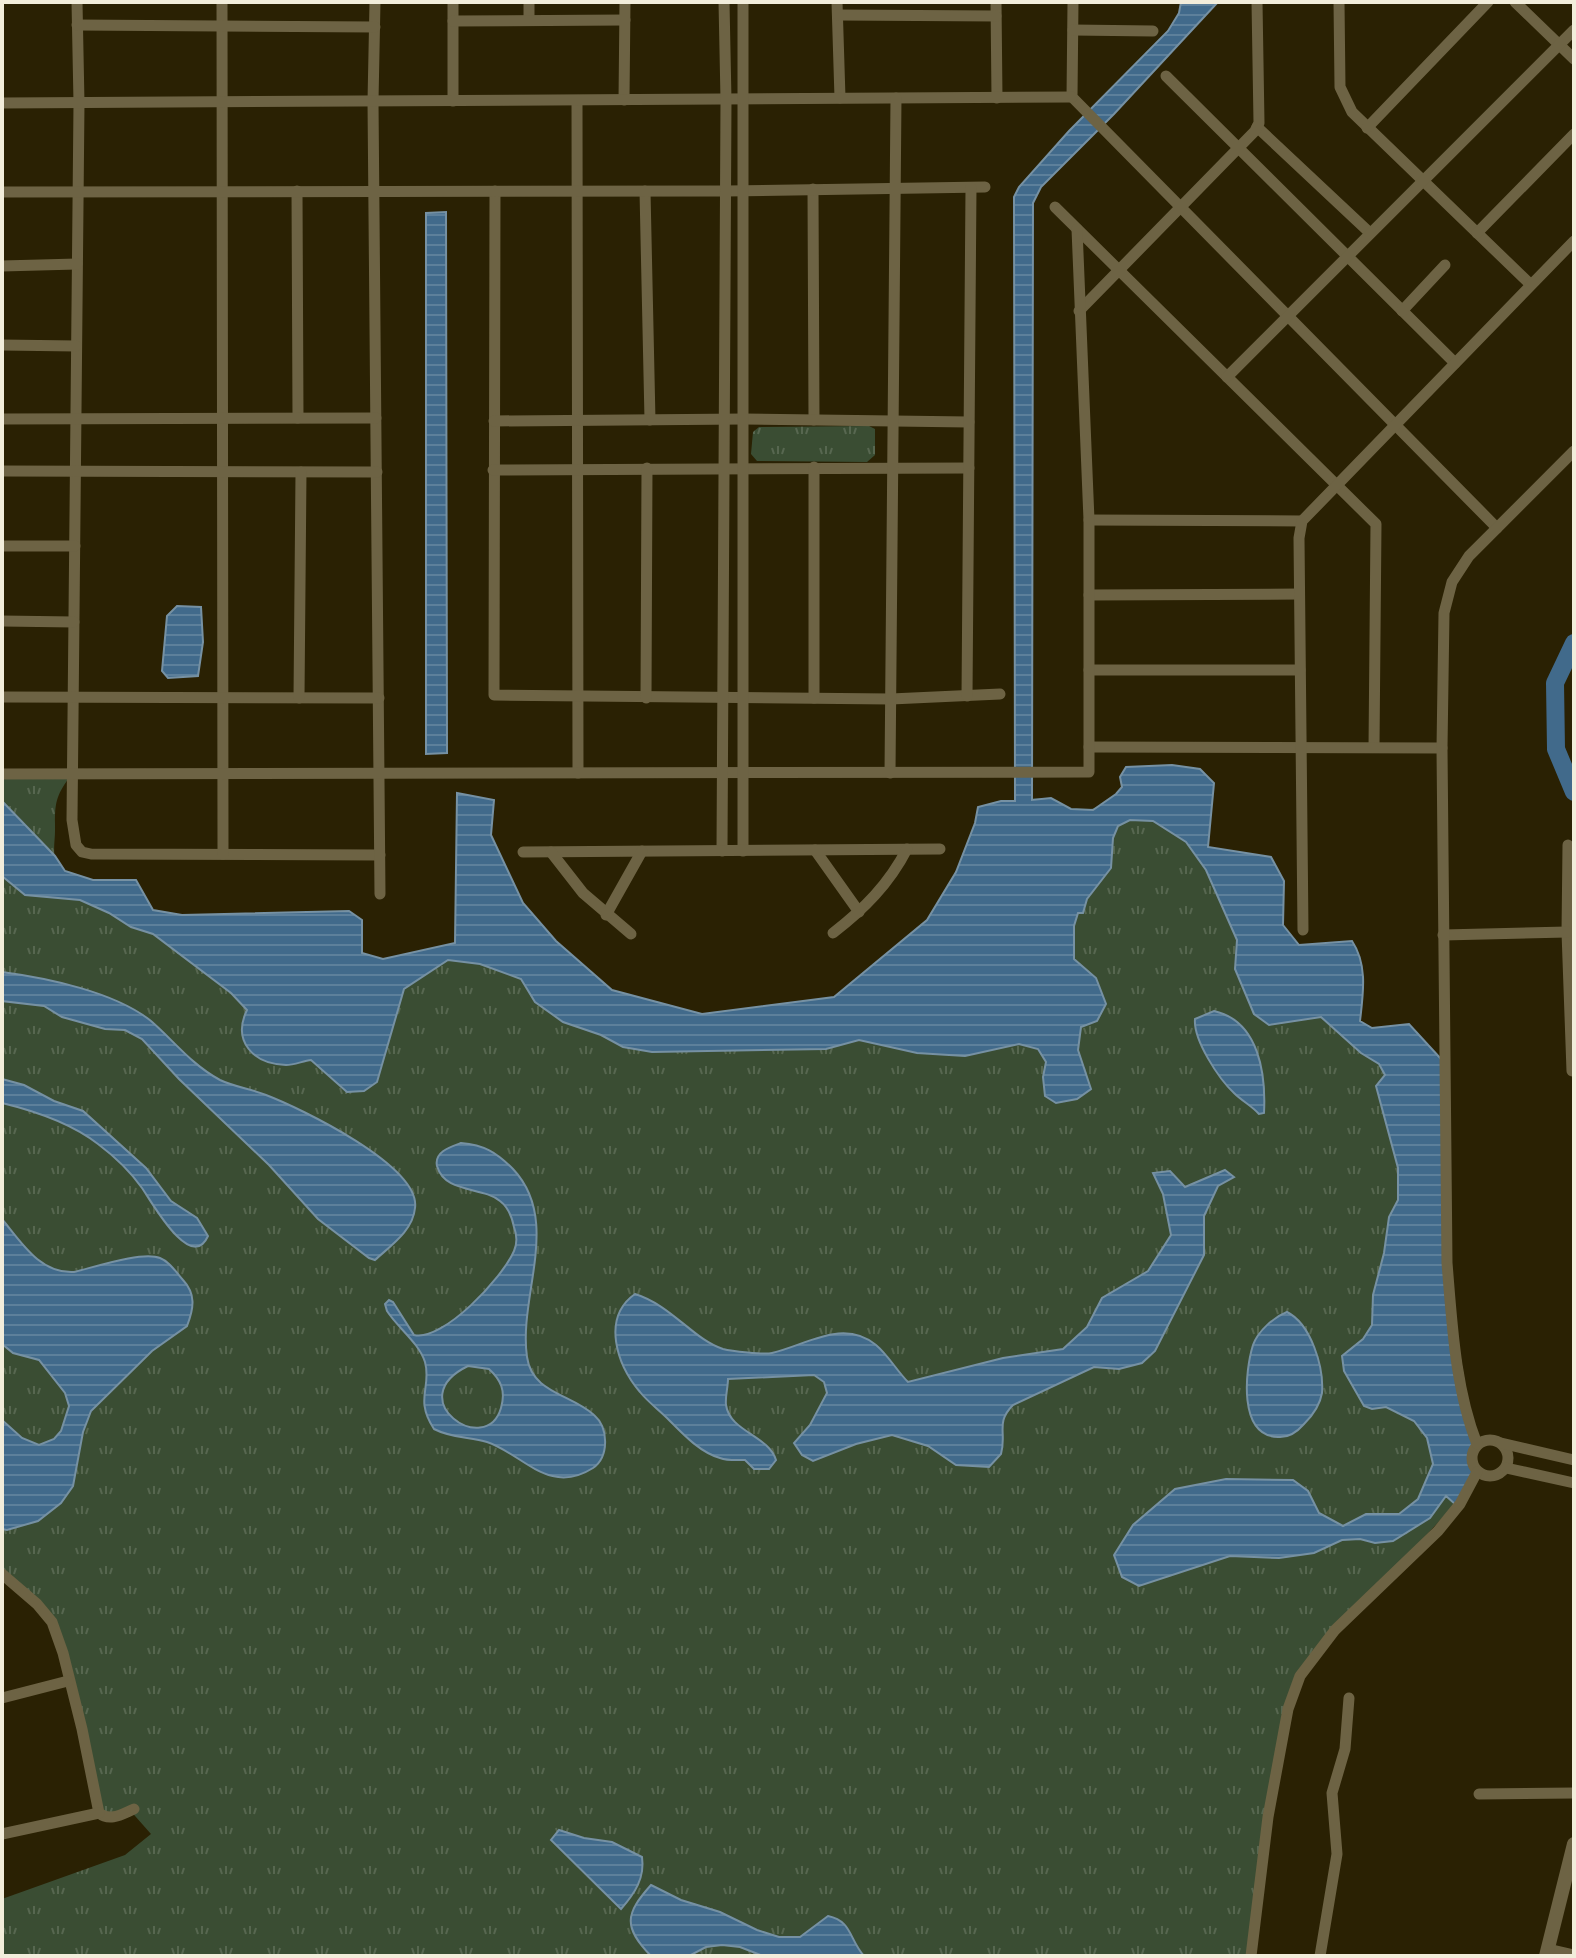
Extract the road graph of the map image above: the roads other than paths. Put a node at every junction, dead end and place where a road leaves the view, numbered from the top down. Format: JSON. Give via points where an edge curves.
{"nodes":[{"id":1,"x":77,"y":2,"type":"edge"},
{"id":2,"x":222,"y":2,"type":"edge"},
{"id":3,"x":375,"y":2,"type":"edge"},
{"id":4,"x":453,"y":2,"type":"edge"},
{"id":5,"x":529,"y":2,"type":"edge"},
{"id":6,"x":625,"y":2,"type":"edge"},
{"id":7,"x":724,"y":2,"type":"edge"},
{"id":8,"x":743,"y":2,"type":"edge"},
{"id":9,"x":837,"y":2,"type":"edge"},
{"id":10,"x":916,"y":2,"type":"edge"},
{"id":11,"x":996,"y":2,"type":"edge"},
{"id":12,"x":1073,"y":2,"type":"edge"},
{"id":13,"x":1257,"y":2,"type":"edge"},
{"id":14,"x":1339,"y":2,"type":"edge"},
{"id":15,"x":1488,"y":2,"type":"edge"},
{"id":16,"x":1515,"y":2,"type":"edge"},
{"id":17,"x":838,"y":15,"type":"junction"},
{"id":18,"x":916,"y":16,"type":"junction"},
{"id":19,"x":996,"y":16,"type":"junction"},
{"id":20,"x":529,"y":20,"type":"junction"},
{"id":21,"x":625,"y":20,"type":"junction"},
{"id":22,"x":453,"y":21,"type":"junction"},
{"id":23,"x":77,"y":25,"type":"junction"},
{"id":24,"x":221,"y":26,"type":"junction"},
{"id":25,"x":375,"y":27,"type":"junction"},
{"id":26,"x":1073,"y":30,"type":"junction"},
{"id":27,"x":1574,"y":30,"type":"edge"},
{"id":28,"x":1153,"y":31,"type":"dead end"},
{"id":29,"x":1559,"y":45,"type":"junction"},
{"id":30,"x":1574,"y":59,"type":"edge"},
{"id":31,"x":1166,"y":76,"type":"dead end"},
{"id":32,"x":840,"y":98,"type":"junction"},
{"id":33,"x":896,"y":98,"type":"junction"},
{"id":34,"x":997,"y":98,"type":"junction"},
{"id":35,"x":744,"y":99,"type":"junction"},
{"id":36,"x":624,"y":100,"type":"junction"},
{"id":37,"x":726,"y":100,"type":"junction"},
{"id":38,"x":1074,"y":100,"type":"junction"},
{"id":39,"x":220,"y":101,"type":"junction"},
{"id":40,"x":373,"y":101,"type":"junction"},
{"id":41,"x":453,"y":101,"type":"junction"},
{"id":42,"x":577,"y":101,"type":"junction"},
{"id":43,"x":2,"y":103,"type":"edge"},
{"id":44,"x":79,"y":103,"type":"junction"},
{"id":45,"x":1257,"y":127,"type":"junction"},
{"id":46,"x":1367,"y":128,"type":"junction"},
{"id":47,"x":1574,"y":134,"type":"edge"},
{"id":48,"x":1238,"y":147,"type":"junction"},
{"id":49,"x":1423,"y":181,"type":"junction"},
{"id":50,"x":985,"y":187,"type":"dead end"},
{"id":51,"x":971,"y":188,"type":"junction"},
{"id":52,"x":813,"y":189,"type":"junction"},
{"id":53,"x":895,"y":189,"type":"junction"},
{"id":54,"x":744,"y":190,"type":"junction"},
{"id":55,"x":221,"y":191,"type":"junction"},
{"id":56,"x":297,"y":191,"type":"junction"},
{"id":57,"x":374,"y":191,"type":"junction"},
{"id":58,"x":495,"y":191,"type":"junction"},
{"id":59,"x":577,"y":191,"type":"junction"},
{"id":60,"x":645,"y":191,"type":"junction"},
{"id":61,"x":726,"y":191,"type":"junction"},
{"id":62,"x":2,"y":192,"type":"edge"},
{"id":63,"x":78,"y":192,"type":"junction"},
{"id":64,"x":1055,"y":207,"type":"dead end"},
{"id":65,"x":1181,"y":207,"type":"junction"},
{"id":66,"x":1077,"y":229,"type":"junction"},
{"id":67,"x":1370,"y":233,"type":"junction"},
{"id":68,"x":1477,"y":233,"type":"junction"},
{"id":69,"x":1574,"y":241,"type":"edge"},
{"id":70,"x":1347,"y":256,"type":"junction"},
{"id":71,"x":77,"y":264,"type":"junction"},
{"id":72,"x":1445,"y":265,"type":"dead end"},
{"id":73,"x":2,"y":266,"type":"edge"},
{"id":74,"x":1119,"y":270,"type":"junction"},
{"id":75,"x":1530,"y":284,"type":"junction"},
{"id":76,"x":1079,"y":311,"type":"junction"},
{"id":77,"x":1402,"y":311,"type":"junction"},
{"id":78,"x":1288,"y":316,"type":"junction"},
{"id":79,"x":2,"y":345,"type":"edge"},
{"id":80,"x":76,"y":346,"type":"junction"},
{"id":81,"x":1455,"y":363,"type":"junction"},
{"id":82,"x":1227,"y":377,"type":"junction"},
{"id":83,"x":221,"y":418,"type":"junction"},
{"id":84,"x":298,"y":418,"type":"junction"},
{"id":85,"x":376,"y":418,"type":"junction"},
{"id":86,"x":2,"y":419,"type":"edge"},
{"id":87,"x":76,"y":419,"type":"junction"},
{"id":88,"x":725,"y":419,"type":"junction"},
{"id":89,"x":744,"y":419,"type":"junction"},
{"id":90,"x":578,"y":420,"type":"junction"},
{"id":91,"x":650,"y":420,"type":"junction"},
{"id":92,"x":814,"y":420,"type":"junction"},
{"id":93,"x":494,"y":421,"type":"junction"},
{"id":94,"x":893,"y":421,"type":"junction"},
{"id":95,"x":969,"y":422,"type":"junction"},
{"id":96,"x":1396,"y":426,"type":"junction"},
{"id":97,"x":1574,"y":451,"type":"edge"},
{"id":98,"x":725,"y":467,"type":"junction"},
{"id":99,"x":744,"y":467,"type":"junction"},
{"id":100,"x":814,"y":467,"type":"junction"},
{"id":101,"x":647,"y":468,"type":"junction"},
{"id":102,"x":893,"y":468,"type":"junction"},
{"id":103,"x":969,"y":468,"type":"junction"},
{"id":104,"x":578,"y":469,"type":"junction"},
{"id":105,"x":493,"y":470,"type":"junction"},
{"id":106,"x":2,"y":471,"type":"edge"},
{"id":107,"x":75,"y":472,"type":"junction"},
{"id":108,"x":222,"y":472,"type":"junction"},
{"id":109,"x":301,"y":472,"type":"junction"},
{"id":110,"x":377,"y":472,"type":"junction"},
{"id":111,"x":1337,"y":486,"type":"junction"},
{"id":112,"x":1089,"y":520,"type":"junction"},
{"id":113,"x":1302,"y":521,"type":"junction"},
{"id":114,"x":1497,"y":528,"type":"junction"},
{"id":115,"x":2,"y":546,"type":"edge"},
{"id":116,"x":75,"y":546,"type":"junction"},
{"id":117,"x":1299,"y":594,"type":"junction"},
{"id":118,"x":1089,"y":595,"type":"junction"},
{"id":119,"x":2,"y":621,"type":"edge"},
{"id":120,"x":74,"y":622,"type":"junction"},
{"id":121,"x":1089,"y":670,"type":"junction"},
{"id":122,"x":1300,"y":670,"type":"junction"},
{"id":123,"x":1000,"y":694,"type":"dead end"},
{"id":124,"x":967,"y":696,"type":"junction"},
{"id":125,"x":2,"y":697,"type":"edge"},
{"id":126,"x":73,"y":697,"type":"junction"},
{"id":127,"x":579,"y":697,"type":"junction"},
{"id":128,"x":744,"y":697,"type":"junction"},
{"id":129,"x":222,"y":698,"type":"junction"},
{"id":130,"x":299,"y":698,"type":"junction"},
{"id":131,"x":379,"y":698,"type":"junction"},
{"id":132,"x":646,"y":698,"type":"junction"},
{"id":133,"x":725,"y":698,"type":"junction"},
{"id":134,"x":814,"y":698,"type":"junction"},
{"id":135,"x":891,"y":699,"type":"junction"},
{"id":136,"x":1301,"y":746,"type":"junction"},
{"id":137,"x":1089,"y":747,"type":"junction"},
{"id":138,"x":1374,"y":747,"type":"junction"},
{"id":139,"x":1442,"y":748,"type":"junction"},
{"id":140,"x":578,"y":773,"type":"junction"},
{"id":141,"x":724,"y":773,"type":"junction"},
{"id":142,"x":744,"y":773,"type":"junction"},
{"id":143,"x":890,"y":773,"type":"junction"},
{"id":144,"x":2,"y":774,"type":"edge"},
{"id":145,"x":73,"y":774,"type":"junction"},
{"id":146,"x":223,"y":774,"type":"junction"},
{"id":147,"x":379,"y":774,"type":"junction"},
{"id":148,"x":1568,"y":845,"type":"dead end"},
{"id":149,"x":907,"y":849,"type":"junction"},
{"id":150,"x":940,"y":849,"type":"dead end"},
{"id":151,"x":815,"y":850,"type":"junction"},
{"id":152,"x":642,"y":851,"type":"junction"},
{"id":153,"x":722,"y":851,"type":"junction"},
{"id":154,"x":743,"y":851,"type":"junction"},
{"id":155,"x":523,"y":852,"type":"dead end"},
{"id":156,"x":551,"y":852,"type":"junction"},
{"id":157,"x":223,"y":854,"type":"junction"},
{"id":158,"x":380,"y":855,"type":"junction"},
{"id":159,"x":380,"y":894,"type":"dead end"},
{"id":160,"x":859,"y":912,"type":"junction"},
{"id":161,"x":606,"y":915,"type":"junction"},
{"id":162,"x":1303,"y":930,"type":"dead end"},
{"id":163,"x":1567,"y":932,"type":"junction"},
{"id":164,"x":833,"y":933,"type":"dead end"},
{"id":165,"x":631,"y":934,"type":"dead end"},
{"id":166,"x":1443,"y":935,"type":"junction"},
{"id":167,"x":1572,"y":1071,"type":"dead end"},
{"id":168,"x":1501,"y":1443,"type":"junction"},
{"id":169,"x":1477,"y":1444,"type":"junction"},
{"id":170,"x":1574,"y":1460,"type":"edge"},
{"id":171,"x":1506,"y":1468,"type":"junction"},
{"id":172,"x":1477,"y":1472,"type":"junction"},
{"id":173,"x":1574,"y":1483,"type":"edge"},
{"id":174,"x":2,"y":1574,"type":"edge"},
{"id":175,"x":68,"y":1681,"type":"junction"},
{"id":176,"x":2,"y":1698,"type":"edge"},
{"id":177,"x":1349,"y":1698,"type":"dead end"},
{"id":178,"x":1574,"y":1793,"type":"edge"},
{"id":179,"x":1479,"y":1794,"type":"dead end"},
{"id":180,"x":134,"y":1809,"type":"dead end"},
{"id":181,"x":99,"y":1813,"type":"junction"},
{"id":182,"x":2,"y":1834,"type":"edge"},
{"id":183,"x":1574,"y":1844,"type":"edge"},
{"id":184,"x":1547,"y":1952,"type":"edge"},
{"id":185,"x":1574,"y":1955,"type":"edge"},
{"id":186,"x":1251,"y":1956,"type":"edge"},
{"id":187,"x":1320,"y":1956,"type":"edge"}],
"edges":[{"from":1,"to":23,"type":"street"},
{"from":2,"to":24,"type":"street"},
{"from":3,"to":25,"type":"street"},
{"from":4,"to":22,"type":"street"},
{"from":5,"to":20,"type":"street"},
{"from":6,"to":21,"type":"street"},
{"from":7,"to":37,"type":"street"},
{"from":8,"to":35,"type":"street"},
{"from":9,"to":17,"type":"street"},
{"from":10,"to":18,"type":"street"},
{"from":11,"to":19,"type":"street"},
{"from":12,"to":26,"type":"street"},
{"from":13,"to":45,"type":"street"},
{"from":14,"to":46,"type":"street","via":[[1340,87]]},
{"from":15,"to":46,"type":"street"},
{"from":16,"to":29,"type":"street"},
{"from":17,"to":18,"type":"street"},
{"from":17,"to":32,"type":"street"},
{"from":18,"to":19,"type":"street"},
{"from":19,"to":34,"type":"street"},
{"from":20,"to":21,"type":"street"},
{"from":20,"to":22,"type":"street"},
{"from":21,"to":36,"type":"street"},
{"from":22,"to":41,"type":"street"},
{"from":23,"to":24,"type":"street"},
{"from":23,"to":44,"type":"street"},
{"from":24,"to":25,"type":"street"},
{"from":24,"to":39,"type":"street"},
{"from":25,"to":40,"type":"street"},
{"from":26,"to":28,"type":"street"},
{"from":26,"to":38,"type":"street"},
{"from":27,"to":29,"type":"street"},
{"from":29,"to":30,"type":"street"},
{"from":29,"to":49,"type":"street"},
{"from":31,"to":48,"type":"street"},
{"from":32,"to":33,"type":"street"},
{"from":32,"to":35,"type":"street"},
{"from":33,"to":34,"type":"street"},
{"from":33,"to":53,"type":"street"},
{"from":34,"to":38,"type":"street"},
{"from":35,"to":37,"type":"street"},
{"from":35,"to":54,"type":"street"},
{"from":36,"to":37,"type":"street"},
{"from":36,"to":42,"type":"street"},
{"from":37,"to":61,"type":"street"},
{"from":38,"to":65,"type":"street"},
{"from":39,"to":40,"type":"street"},
{"from":39,"to":44,"type":"street"},
{"from":39,"to":55,"type":"street"},
{"from":40,"to":41,"type":"street"},
{"from":40,"to":57,"type":"street"},
{"from":41,"to":42,"type":"street"},
{"from":42,"to":59,"type":"street"},
{"from":43,"to":44,"type":"street"},
{"from":44,"to":63,"type":"street"},
{"from":45,"to":48,"type":"street"},
{"from":45,"to":67,"type":"street"},
{"from":46,"to":49,"type":"street"},
{"from":47,"to":68,"type":"street"},
{"from":48,"to":65,"type":"street"},
{"from":48,"to":70,"type":"street"},
{"from":49,"to":67,"type":"street"},
{"from":49,"to":68,"type":"street"},
{"from":50,"to":51,"type":"street"},
{"from":51,"to":53,"type":"street"},
{"from":51,"to":95,"type":"street"},
{"from":52,"to":53,"type":"street"},
{"from":52,"to":54,"type":"street"},
{"from":52,"to":92,"type":"street"},
{"from":53,"to":94,"type":"street"},
{"from":54,"to":61,"type":"street"},
{"from":54,"to":89,"type":"street"},
{"from":55,"to":56,"type":"street"},
{"from":55,"to":63,"type":"street"},
{"from":55,"to":83,"type":"street"},
{"from":56,"to":57,"type":"street"},
{"from":56,"to":84,"type":"street"},
{"from":57,"to":58,"type":"street"},
{"from":57,"to":85,"type":"street"},
{"from":58,"to":59,"type":"street"},
{"from":58,"to":93,"type":"street"},
{"from":59,"to":60,"type":"street"},
{"from":59,"to":90,"type":"street"},
{"from":60,"to":61,"type":"street"},
{"from":60,"to":91,"type":"street"},
{"from":61,"to":88,"type":"street"},
{"from":62,"to":63,"type":"street"},
{"from":63,"to":71,"type":"street"},
{"from":64,"to":66,"type":"street"},
{"from":65,"to":74,"type":"street"},
{"from":65,"to":78,"type":"street"},
{"from":66,"to":74,"type":"street"},
{"from":66,"to":76,"type":"street"},
{"from":67,"to":70,"type":"street"},
{"from":68,"to":75,"type":"street"},
{"from":69,"to":75,"type":"street"},
{"from":70,"to":77,"type":"street"},
{"from":70,"to":78,"type":"street"},
{"from":71,"to":73,"type":"street"},
{"from":71,"to":80,"type":"street"},
{"from":72,"to":77,"type":"street"},
{"from":74,"to":76,"type":"street"},
{"from":74,"to":82,"type":"street"},
{"from":75,"to":81,"type":"street"},
{"from":76,"to":112,"type":"street"},
{"from":77,"to":81,"type":"street"},
{"from":78,"to":82,"type":"street"},
{"from":78,"to":96,"type":"street"},
{"from":79,"to":80,"type":"street"},
{"from":80,"to":87,"type":"street"},
{"from":81,"to":96,"type":"street"},
{"from":82,"to":111,"type":"street"},
{"from":83,"to":84,"type":"street"},
{"from":83,"to":87,"type":"street"},
{"from":83,"to":108,"type":"street"},
{"from":84,"to":85,"type":"street"},
{"from":85,"to":110,"type":"street"},
{"from":86,"to":87,"type":"street"},
{"from":87,"to":107,"type":"street"},
{"from":88,"to":89,"type":"street"},
{"from":88,"to":91,"type":"street"},
{"from":88,"to":98,"type":"street"},
{"from":89,"to":92,"type":"street"},
{"from":89,"to":99,"type":"street"},
{"from":90,"to":91,"type":"street"},
{"from":90,"to":93,"type":"street"},
{"from":90,"to":104,"type":"street"},
{"from":92,"to":94,"type":"street"},
{"from":93,"to":105,"type":"street"},
{"from":94,"to":95,"type":"street"},
{"from":94,"to":102,"type":"street"},
{"from":95,"to":103,"type":"street"},
{"from":96,"to":111,"type":"street"},
{"from":96,"to":114,"type":"street"},
{"from":97,"to":114,"type":"street"},
{"from":98,"to":99,"type":"street"},
{"from":98,"to":101,"type":"street"},
{"from":98,"to":133,"type":"street"},
{"from":99,"to":100,"type":"street"},
{"from":99,"to":128,"type":"street"},
{"from":100,"to":102,"type":"street"},
{"from":100,"to":134,"type":"street"},
{"from":101,"to":104,"type":"street"},
{"from":101,"to":132,"type":"street"},
{"from":102,"to":103,"type":"street"},
{"from":102,"to":135,"type":"street"},
{"from":103,"to":124,"type":"street"},
{"from":104,"to":105,"type":"street"},
{"from":104,"to":127,"type":"street"},
{"from":105,"to":127,"type":"street","via":[[494,695]]},
{"from":106,"to":107,"type":"street"},
{"from":107,"to":108,"type":"street"},
{"from":107,"to":116,"type":"street"},
{"from":108,"to":109,"type":"street"},
{"from":108,"to":129,"type":"street"},
{"from":109,"to":110,"type":"street"},
{"from":109,"to":130,"type":"street"},
{"from":110,"to":131,"type":"street"},
{"from":111,"to":113,"type":"street"},
{"from":111,"to":138,"type":"street","via":[[1376,524]]},
{"from":112,"to":113,"type":"street"},
{"from":112,"to":118,"type":"street"},
{"from":113,"to":117,"type":"street"},
{"from":114,"to":139,"type":"street","via":[[1452,582],[1444,613]]},
{"from":115,"to":116,"type":"street"},
{"from":116,"to":120,"type":"street"},
{"from":117,"to":118,"type":"street"},
{"from":117,"to":122,"type":"street"},
{"from":118,"to":121,"type":"street"},
{"from":119,"to":120,"type":"street"},
{"from":120,"to":126,"type":"street"},
{"from":121,"to":122,"type":"street"},
{"from":121,"to":137,"type":"street"},
{"from":122,"to":136,"type":"street"},
{"from":123,"to":124,"type":"street"},
{"from":124,"to":135,"type":"street"},
{"from":125,"to":126,"type":"street"},
{"from":126,"to":129,"type":"street"},
{"from":126,"to":145,"type":"street"},
{"from":127,"to":132,"type":"street"},
{"from":127,"to":140,"type":"street"},
{"from":128,"to":133,"type":"street"},
{"from":128,"to":134,"type":"street"},
{"from":128,"to":142,"type":"street"},
{"from":129,"to":130,"type":"street"},
{"from":129,"to":146,"type":"street"},
{"from":130,"to":131,"type":"street"},
{"from":131,"to":147,"type":"street"},
{"from":132,"to":133,"type":"street"},
{"from":133,"to":141,"type":"street"},
{"from":134,"to":135,"type":"street"},
{"from":135,"to":143,"type":"street"},
{"from":136,"to":137,"type":"street"},
{"from":136,"to":138,"type":"street"},
{"from":136,"to":162,"type":"street"},
{"from":137,"to":143,"type":"street","via":[[1089,772]]},
{"from":138,"to":139,"type":"street"},
{"from":139,"to":166,"type":"street"},
{"from":140,"to":141,"type":"street"},
{"from":140,"to":147,"type":"street"},
{"from":141,"to":142,"type":"street"},
{"from":141,"to":153,"type":"street"},
{"from":142,"to":143,"type":"street"},
{"from":142,"to":154,"type":"street"},
{"from":144,"to":145,"type":"street"},
{"from":145,"to":146,"type":"street"},
{"from":145,"to":157,"type":"street","via":[[72,820],[82,852]]},
{"from":146,"to":147,"type":"street"},
{"from":146,"to":157,"type":"street"},
{"from":147,"to":158,"type":"street"},
{"from":148,"to":163,"type":"street"},
{"from":149,"to":150,"type":"street"},
{"from":149,"to":151,"type":"street"},
{"from":149,"to":160,"type":"street","via":[[888,881]]},
{"from":151,"to":154,"type":"street"},
{"from":151,"to":160,"type":"street"},
{"from":152,"to":153,"type":"street"},
{"from":152,"to":156,"type":"street"},
{"from":152,"to":161,"type":"street"},
{"from":153,"to":154,"type":"street"},
{"from":155,"to":156,"type":"street"},
{"from":156,"to":161,"type":"street"},
{"from":157,"to":158,"type":"street"},
{"from":158,"to":159,"type":"street"},
{"from":160,"to":164,"type":"street"},
{"from":161,"to":165,"type":"street"},
{"from":163,"to":166,"type":"street"},
{"from":163,"to":167,"type":"street"},
{"from":166,"to":169,"type":"street","via":[[1447,1263],[1467,1418]]},
{"from":168,"to":169,"type":"street"},
{"from":168,"to":170,"type":"street"},
{"from":168,"to":171,"type":"street","via":[[1507,1452]]},
{"from":169,"to":172,"type":"street","via":[[1471,1461]]},
{"from":171,"to":172,"type":"street","via":[[1492,1477]]},
{"from":171,"to":173,"type":"street"},
{"from":172,"to":186,"type":"street","via":[[1438,1531],[1335,1630],[1300,1676],[1288,1709],[1268,1817]]},
{"from":174,"to":175,"type":"street","via":[[52,1622]]},
{"from":175,"to":176,"type":"street"},
{"from":175,"to":181,"type":"street"},
{"from":177,"to":187,"type":"street","via":[[1345,1749],[1332,1793],[1337,1854]]},
{"from":178,"to":179,"type":"street"},
{"from":180,"to":181,"type":"street","via":[[112,1818]]},
{"from":181,"to":182,"type":"street"},
{"from":183,"to":184,"type":"street"},
{"from":184,"to":185,"type":"street"}]}
